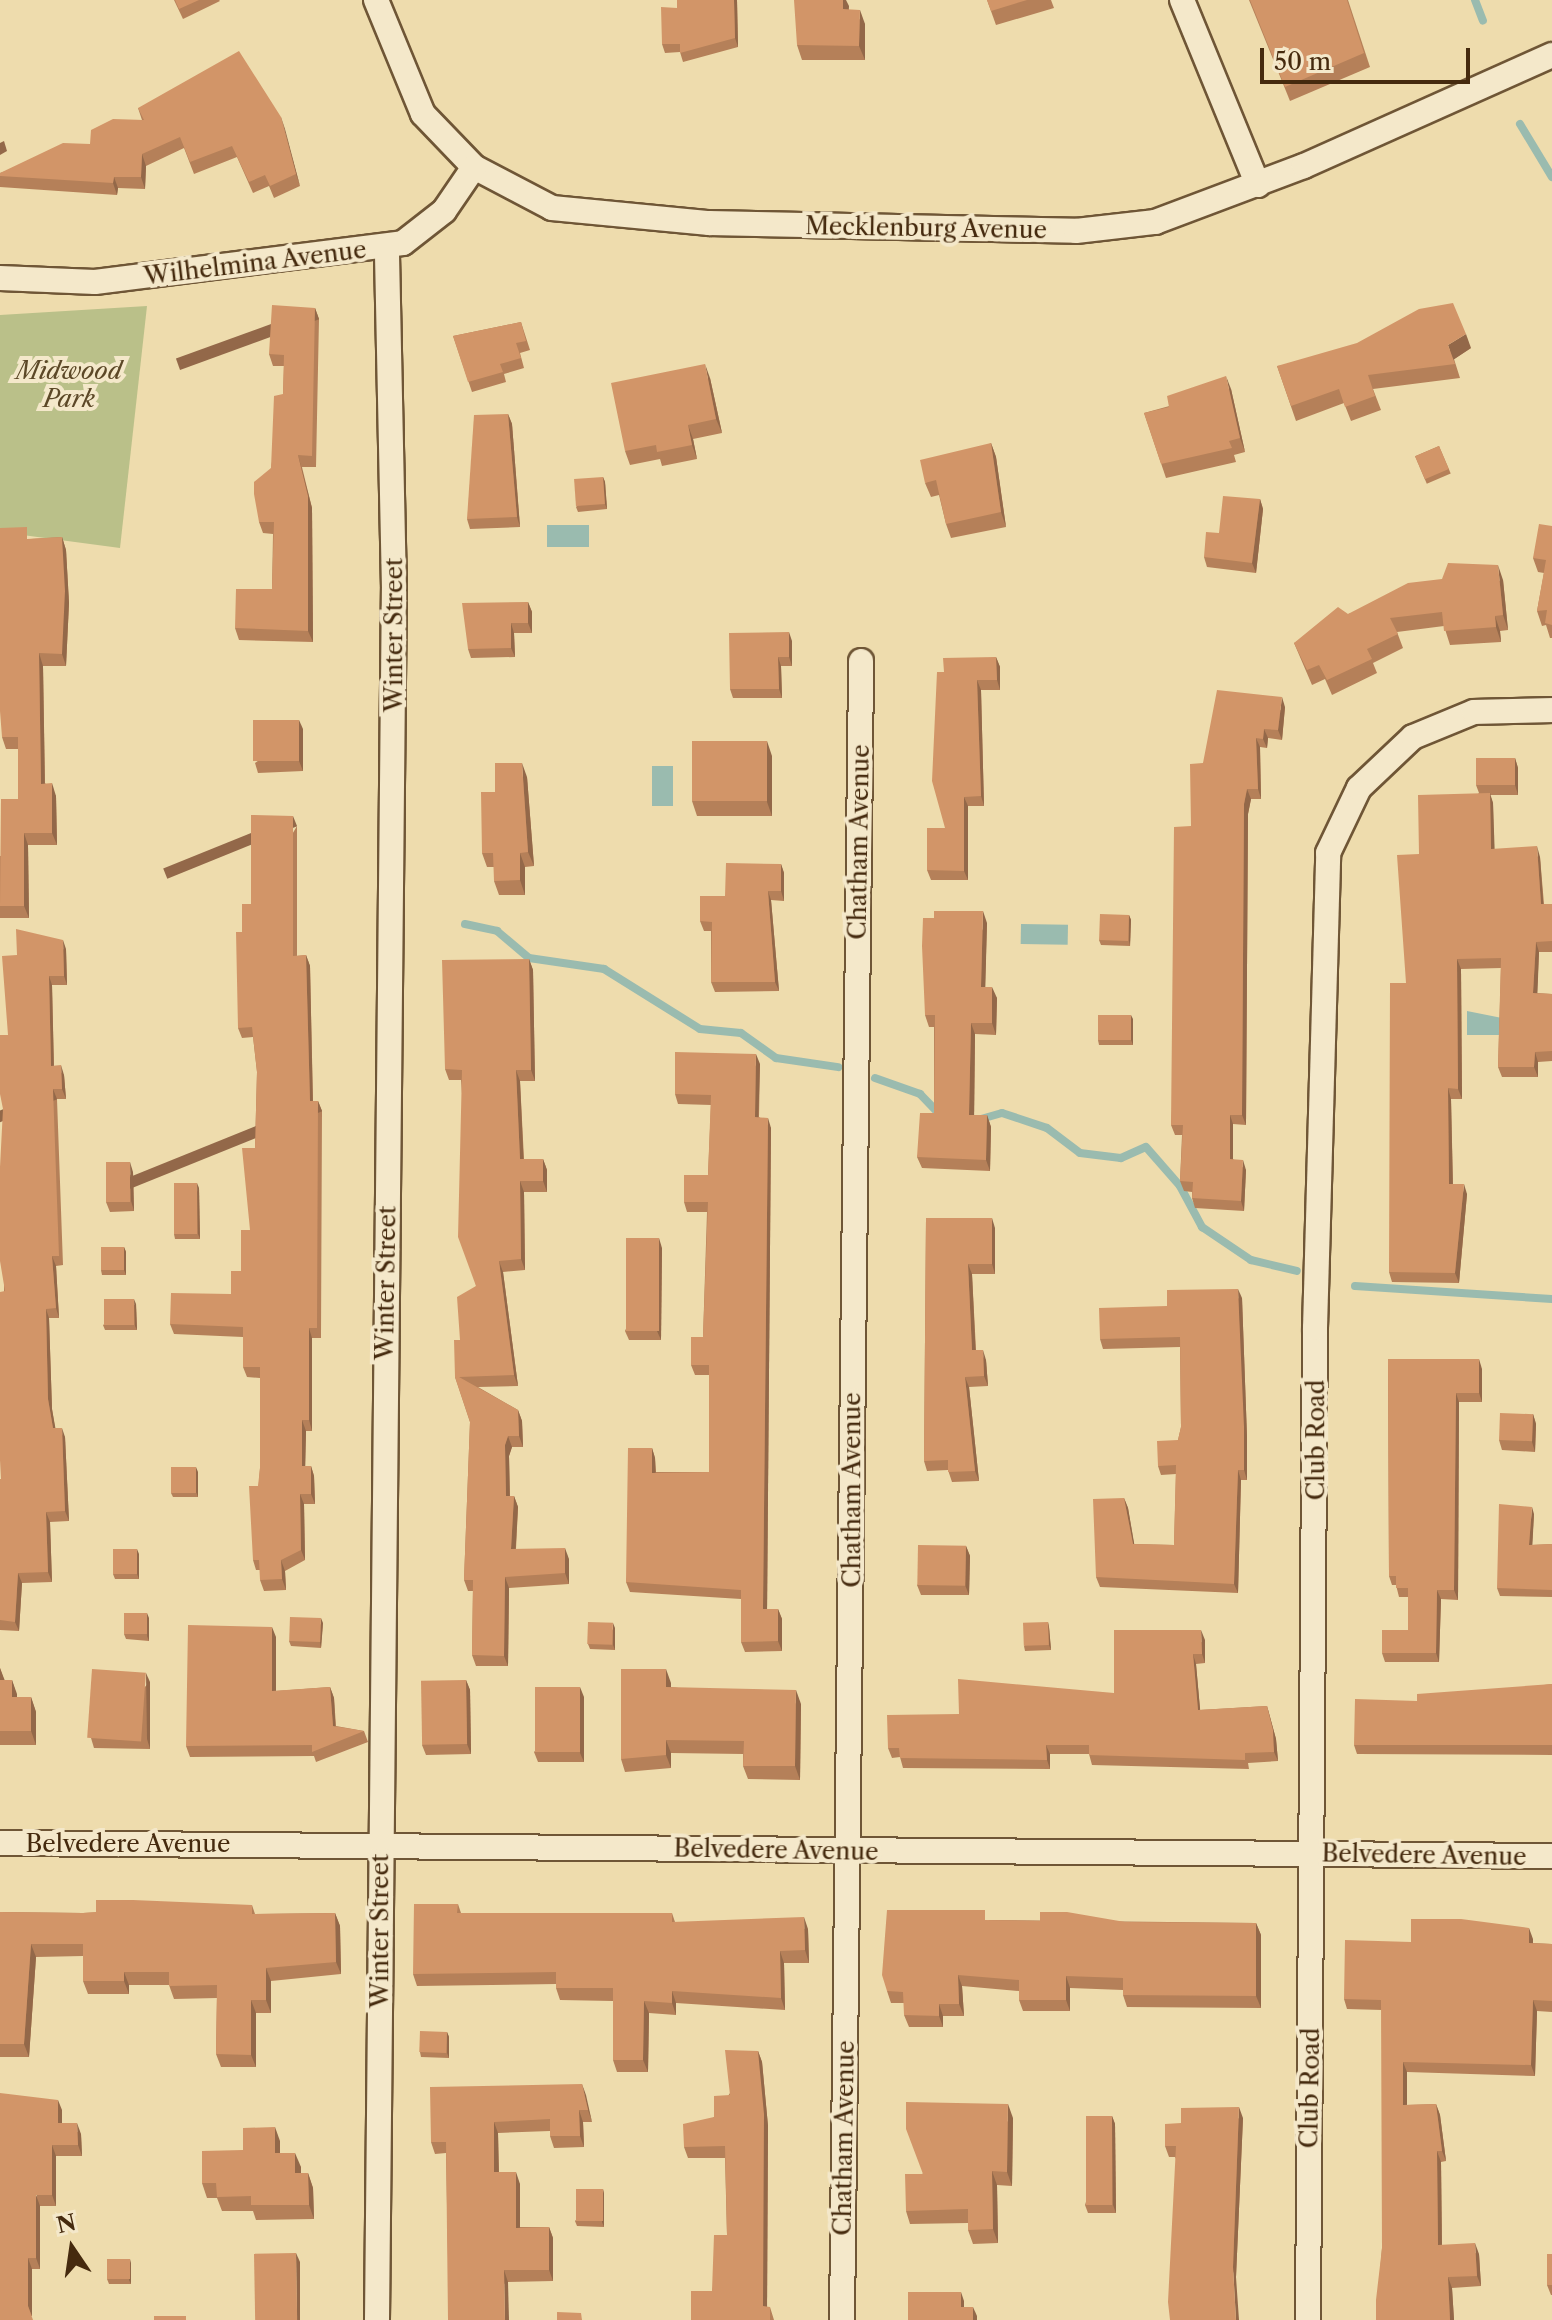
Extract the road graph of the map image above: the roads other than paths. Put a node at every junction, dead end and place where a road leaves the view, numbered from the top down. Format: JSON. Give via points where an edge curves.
{"nodes":[{"id":1,"x":376,"y":0,"type":"edge"},
{"id":2,"x":1182,"y":0,"type":"edge"},
{"id":3,"x":1552,"y":55,"type":"edge"},
{"id":4,"x":474,"y":167,"type":"junction"},
{"id":5,"x":1258,"y":185,"type":"junction"},
{"id":6,"x":387,"y":246,"type":"junction"},
{"id":7,"x":0,"y":278,"type":"edge"},
{"id":8,"x":861,"y":661,"type":"dead end"},
{"id":9,"x":1552,"y":710,"type":"edge"},
{"id":10,"x":0,"y":1843,"type":"edge"},
{"id":11,"x":380,"y":1845,"type":"junction"},
{"id":12,"x":847,"y":1851,"type":"junction"},
{"id":13,"x":1313,"y":1854,"type":"junction"},
{"id":14,"x":1552,"y":1856,"type":"edge"},
{"id":15,"x":377,"y":2320,"type":"edge"},
{"id":16,"x":842,"y":2320,"type":"edge"},
{"id":17,"x":1308,"y":2320,"type":"edge"}],
"edges":[{"from":1,"to":4,"type":"street","name":"Mecklenburg Avenue","via":[[423,114]]},
{"from":2,"to":5,"type":"street"},
{"from":3,"to":5,"type":"street","name":"Mecklenburg Avenue"},
{"from":4,"to":5,"type":"street","name":"Mecklenburg Avenue","via":[[538,202],[591,215],[919,229],[1129,227]]},
{"from":4,"to":6,"type":"street","name":"Wilhelmina Avenue","via":[[444,211],[413,238]]},
{"from":6,"to":7,"type":"street","name":"Wilhelmina Avenue","via":[[95,282]]},
{"from":6,"to":11,"type":"street","name":"Winter Street","via":[[394,668]]},
{"from":8,"to":12,"type":"street","name":"Chatham Avenue"},
{"from":9,"to":13,"type":"street","name":"Club Road","via":[[1474,712],[1413,737],[1359,788],[1328,853]]},
{"from":10,"to":11,"type":"street","name":"Belvedere Avenue"},
{"from":11,"to":12,"type":"street","name":"Belvedere Avenue"},
{"from":11,"to":15,"type":"street","name":"Winter Street"},
{"from":12,"to":13,"type":"street","name":"Belvedere Avenue"},
{"from":12,"to":16,"type":"street","name":"Chatham Avenue"},
{"from":13,"to":14,"type":"street","name":"Belvedere Avenue"},
{"from":13,"to":17,"type":"street","name":"Club Road"}]}
